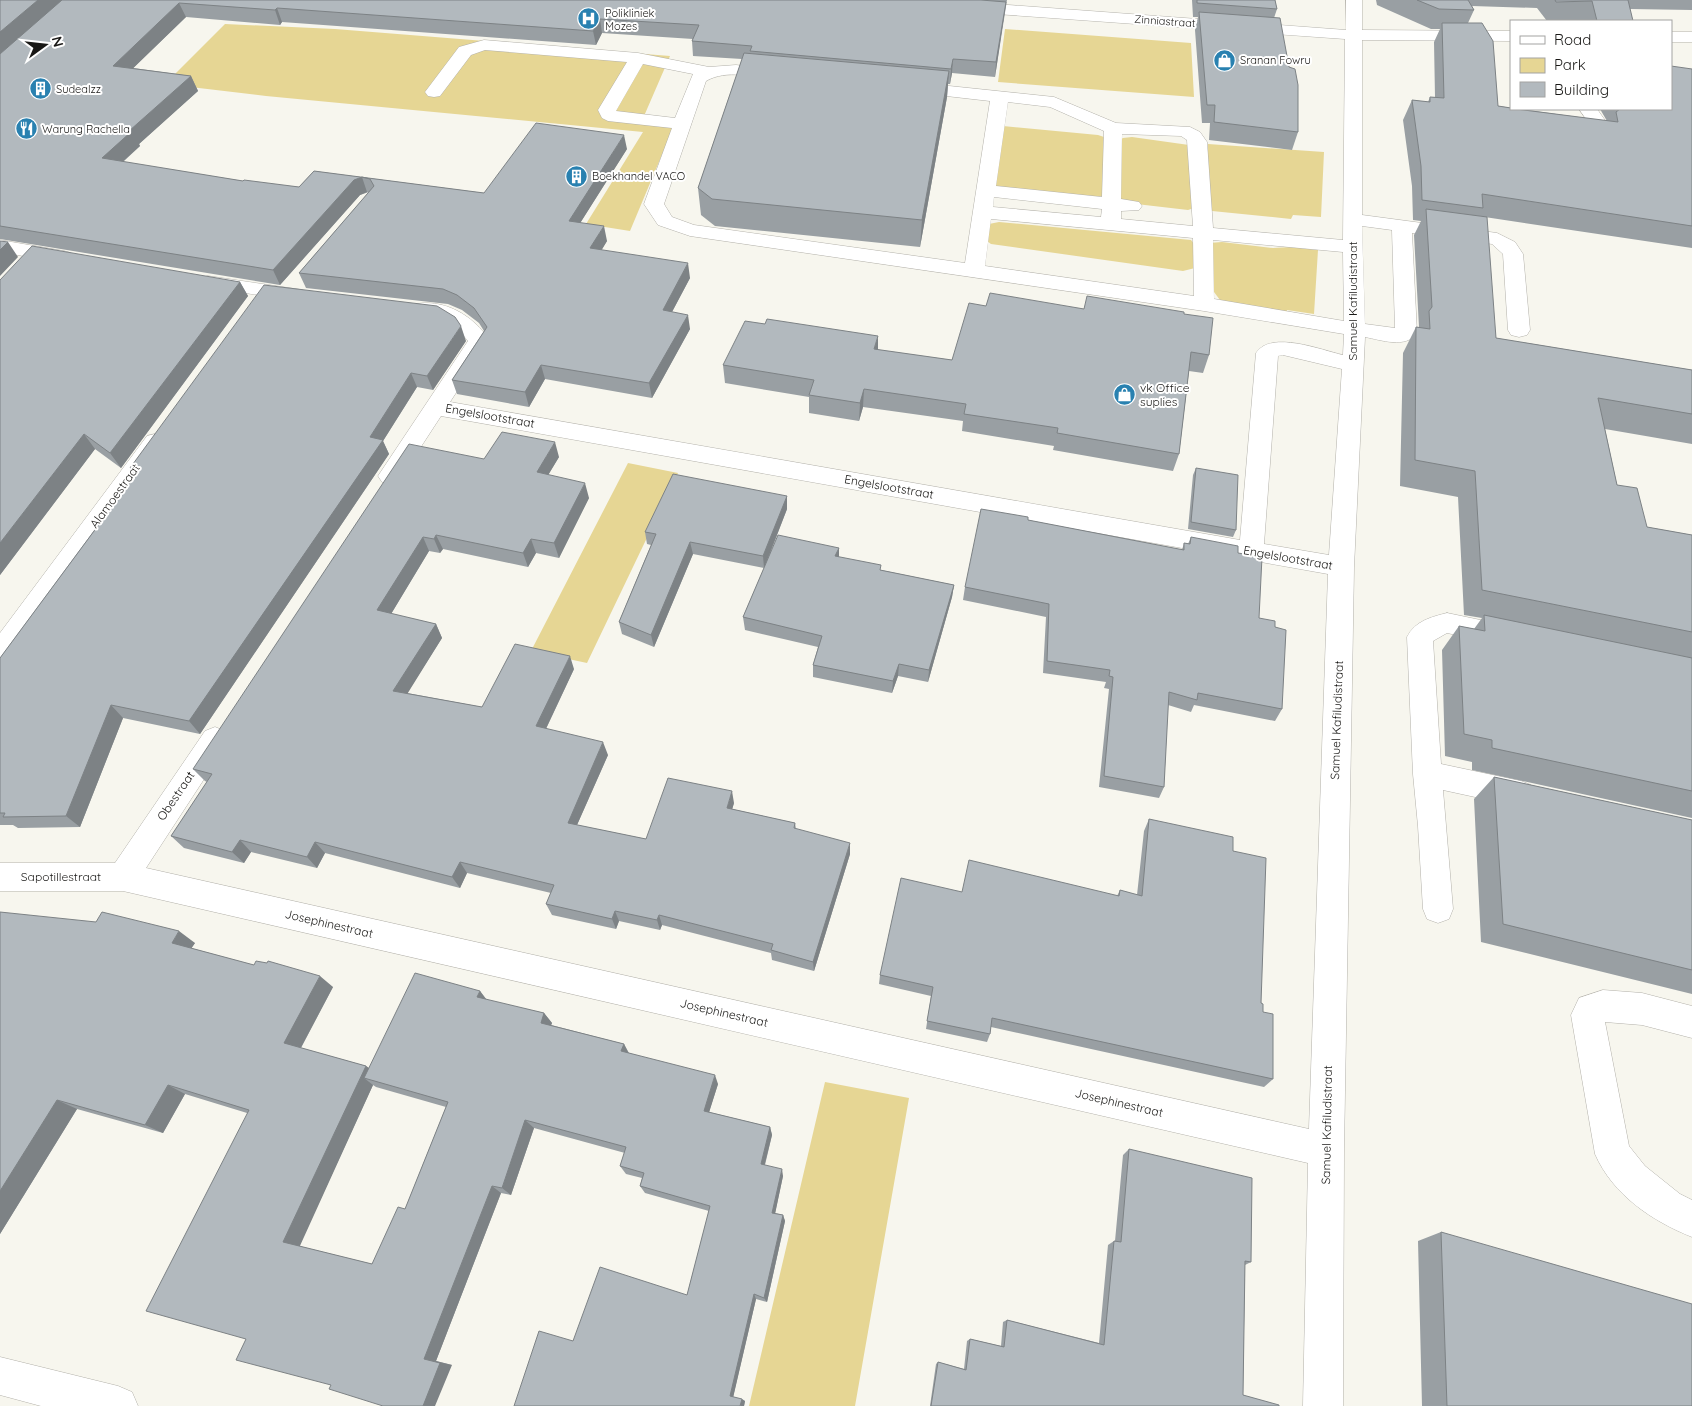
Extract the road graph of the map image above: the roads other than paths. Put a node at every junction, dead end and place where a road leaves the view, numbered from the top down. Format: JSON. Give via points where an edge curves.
{"nodes":[{"id":1,"x":1354,"y":0,"type":"edge"},
{"id":2,"x":948,"y":5,"type":"edge"},
{"id":3,"x":1353,"y":35,"type":"junction"},
{"id":4,"x":1510,"y":36,"type":"edge"},
{"id":5,"x":1672,"y":37,"type":"edge"},
{"id":6,"x":1692,"y":37,"type":"edge"},
{"id":7,"x":638,"y":58,"type":"junction"},
{"id":8,"x":707,"y":72,"type":"junction"},
{"id":9,"x":797,"y":76,"type":"edge"},
{"id":10,"x":894,"y":85,"type":"edge"},
{"id":11,"x":434,"y":92,"type":"dead end"},
{"id":12,"x":1000,"y":95,"type":"junction"},
{"id":13,"x":1589,"y":110,"type":"edge"},
{"id":14,"x":682,"y":124,"type":"junction"},
{"id":15,"x":1600,"y":126,"type":"edge"},
{"id":16,"x":1113,"y":128,"type":"junction"},
{"id":17,"x":987,"y":192,"type":"junction"},
{"id":18,"x":1152,"y":208,"type":"dead end"},
{"id":19,"x":1182,"y":211,"type":"dead end"},
{"id":20,"x":982,"y":212,"type":"junction"},
{"id":21,"x":1112,"y":213,"type":"junction"},
{"id":22,"x":1208,"y":219,"type":"junction"},
{"id":23,"x":1402,"y":227,"type":"junction"},
{"id":24,"x":1347,"y":230,"type":"junction"},
{"id":25,"x":0,"y":246,"type":"edge"},
{"id":26,"x":37,"y":252,"type":"junction"},
{"id":27,"x":84,"y":260,"type":"edge"},
{"id":28,"x":974,"y":270,"type":"junction"},
{"id":29,"x":18,"y":272,"type":"edge"},
{"id":30,"x":303,"y":275,"type":"edge"},
{"id":31,"x":189,"y":278,"type":"edge"},
{"id":32,"x":315,"y":297,"type":"edge"},
{"id":33,"x":268,"y":298,"type":"junction"},
{"id":34,"x":1204,"y":304,"type":"junction"},
{"id":35,"x":400,"y":308,"type":"edge"},
{"id":36,"x":1355,"y":328,"type":"junction"},
{"id":37,"x":1519,"y":330,"type":"dead end"},
{"id":38,"x":1354,"y":365,"type":"junction"},
{"id":39,"x":436,"y":407,"type":"junction"},
{"id":40,"x":165,"y":428,"type":"edge"},
{"id":41,"x":376,"y":498,"type":"edge"},
{"id":42,"x":1251,"y":551,"type":"junction"},
{"id":43,"x":1341,"y":567,"type":"junction"},
{"id":44,"x":1530,"y":640,"type":"edge"},
{"id":45,"x":0,"y":653,"type":"edge"},
{"id":46,"x":227,"y":720,"type":"edge"},
{"id":47,"x":1427,"y":774,"type":"junction"},
{"id":48,"x":1550,"y":800,"type":"edge"},
{"id":49,"x":0,"y":877,"type":"edge"},
{"id":50,"x":123,"y":877,"type":"junction"},
{"id":51,"x":1438,"y":909,"type":"dead end"},
{"id":52,"x":1692,"y":1022,"type":"edge"},
{"id":53,"x":1326,"y":1150,"type":"junction"},
{"id":54,"x":1692,"y":1219,"type":"edge"},
{"id":55,"x":0,"y":1376,"type":"edge"},
{"id":56,"x":118,"y":1406,"type":"edge"},
{"id":57,"x":1323,"y":1406,"type":"edge"}],
"edges":[{"from":1,"to":3,"type":"street","name":"Samuel Kafiludistraat"},
{"from":2,"to":3,"type":"street","name":"Zinniastraat"},
{"from":3,"to":4,"type":"street","name":"Zinniastraat"},
{"from":3,"to":24,"type":"street","name":"Samuel Kafiludistraat"},
{"from":5,"to":6,"type":"street"},
{"from":7,"to":8,"type":"street"},
{"from":7,"to":11,"type":"street","via":[[478,46],[465,51]]},
{"from":7,"to":14,"type":"street","via":[[607,110],[608,114]]},
{"from":8,"to":9,"type":"street","via":[[720,70]]},
{"from":8,"to":14,"type":"street","via":[[698,78]]},
{"from":10,"to":12,"type":"street"},
{"from":12,"to":16,"type":"street","via":[[1054,102]]},
{"from":12,"to":17,"type":"street"},
{"from":13,"to":15,"type":"street"},
{"from":14,"to":28,"type":"street","via":[[654,204],[665,220],[690,230]]},
{"from":16,"to":21,"type":"street"},
{"from":16,"to":22,"type":"street","via":[[1184,131],[1194,136],[1198,142]]},
{"from":17,"to":20,"type":"street"},
{"from":17,"to":21,"type":"street"},
{"from":18,"to":21,"type":"street"},
{"from":19,"to":22,"type":"street"},
{"from":20,"to":21,"type":"street"},
{"from":20,"to":28,"type":"street"},
{"from":21,"to":22,"type":"street"},
{"from":22,"to":24,"type":"street"},
{"from":22,"to":34,"type":"street"},
{"from":23,"to":24,"type":"street"},
{"from":23,"to":36,"type":"street","via":[[1406,333],[1400,336]]},
{"from":23,"to":37,"type":"street","via":[[1497,239],[1508,246],[1513,254]]},
{"from":24,"to":36,"type":"street","name":"Samuel Kafiludistraat"},
{"from":25,"to":26,"type":"street"},
{"from":26,"to":27,"type":"street"},
{"from":26,"to":29,"type":"street"},
{"from":28,"to":34,"type":"street"},
{"from":30,"to":33,"type":"street"},
{"from":31,"to":33,"type":"street"},
{"from":32,"to":33,"type":"street"},
{"from":34,"to":36,"type":"street"},
{"from":35,"to":39,"type":"street","via":[[448,313],[468,325],[479,341]]},
{"from":36,"to":38,"type":"street","name":"Samuel Kafiludistraat"},
{"from":38,"to":42,"type":"street","via":[[1283,348],[1267,353]]},
{"from":38,"to":43,"type":"street","name":"Samuel Kafiludistraat"},
{"from":39,"to":41,"type":"street"},
{"from":39,"to":42,"type":"street","name":"Engelslootstraat"},
{"from":40,"to":45,"type":"street","name":"Alamoestraat"},
{"from":42,"to":43,"type":"street","name":"Engelslootstraat"},
{"from":43,"to":53,"type":"street","name":"Samuel Kafiludistraat"},
{"from":44,"to":47,"type":"street","via":[[1447,623],[1433,627],[1420,637]]},
{"from":46,"to":50,"type":"street","name":"Obestraat"},
{"from":47,"to":48,"type":"street"},
{"from":47,"to":51,"type":"street"},
{"from":49,"to":50,"type":"street","name":"Sapotillestraat"},
{"from":50,"to":53,"type":"street","name":"Josephinestraat"},
{"from":52,"to":54,"type":"street","via":[[1620,1004],[1591,1009],[1587,1015],[1613,1154],[1632,1179],[1667,1207]]},
{"from":53,"to":57,"type":"street","name":"Samuel Kafiludistraat"},
{"from":55,"to":56,"type":"street"}]}
